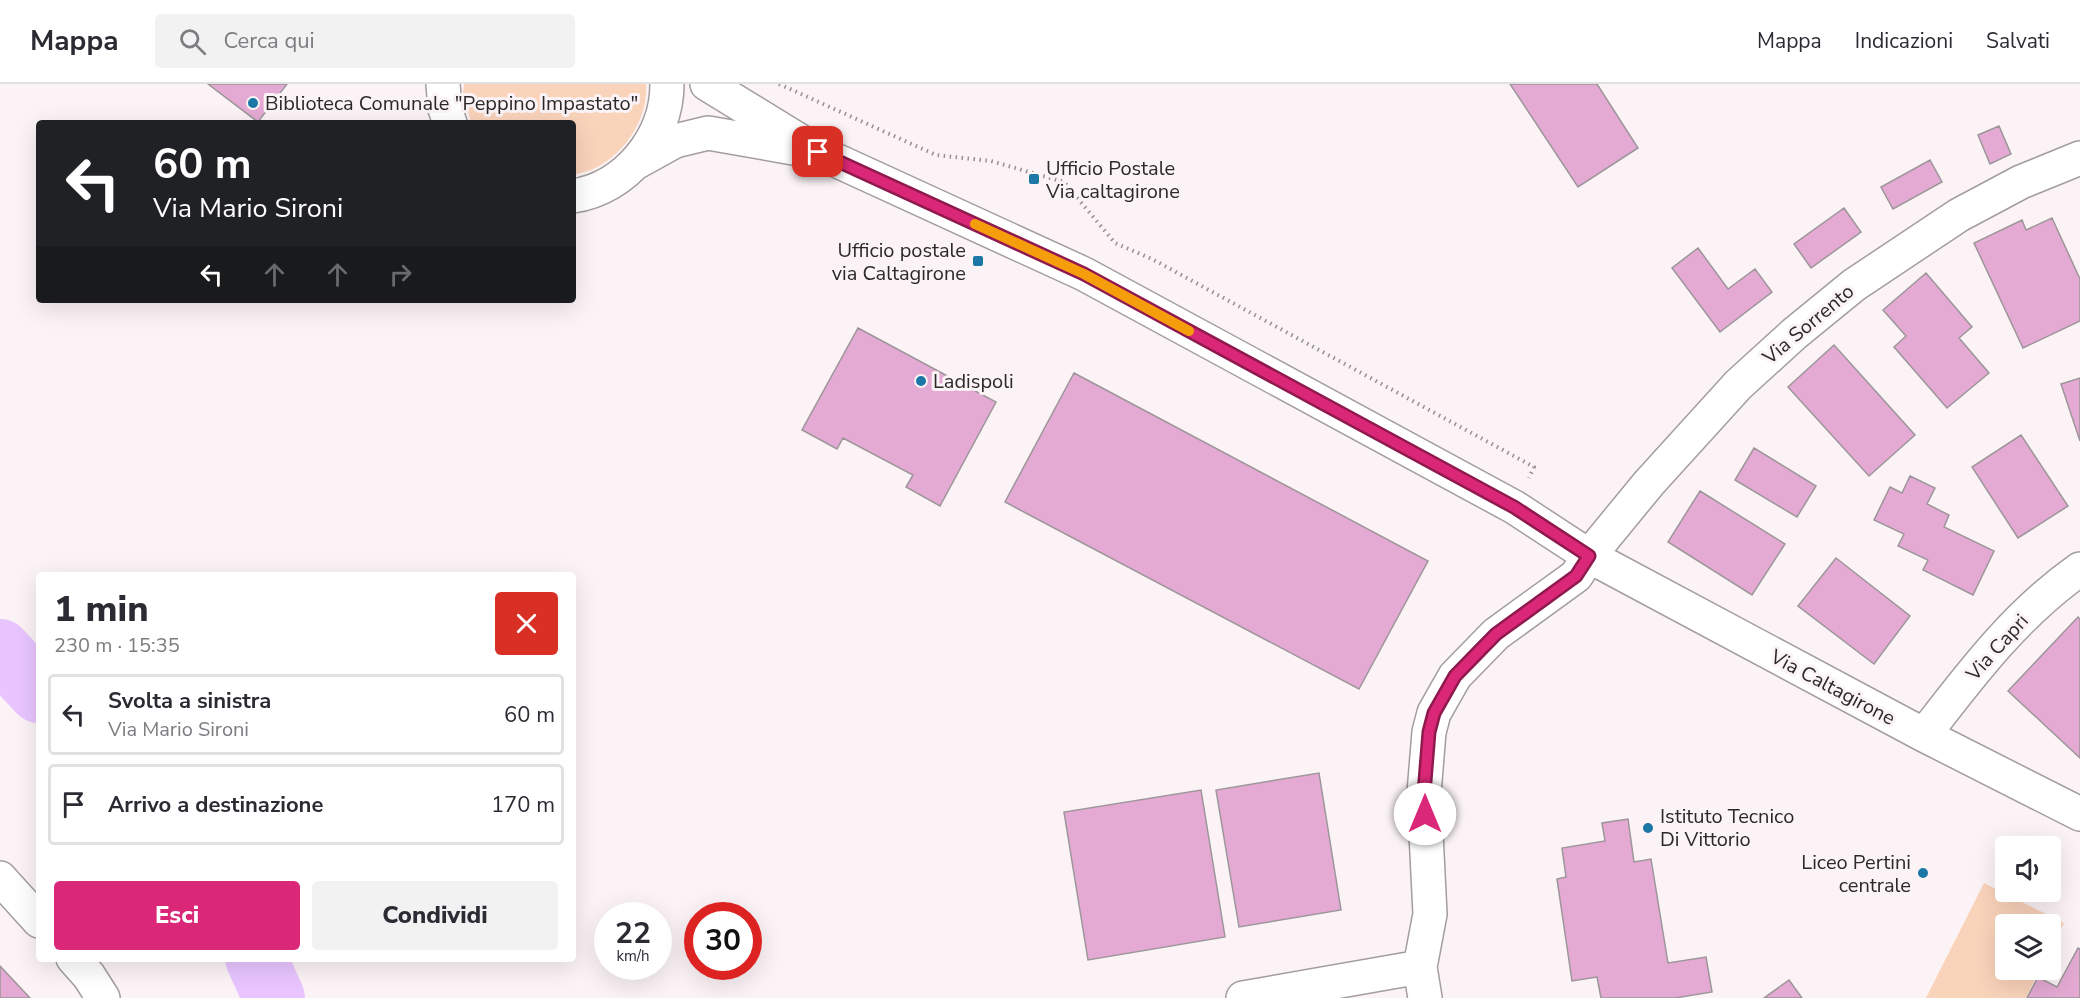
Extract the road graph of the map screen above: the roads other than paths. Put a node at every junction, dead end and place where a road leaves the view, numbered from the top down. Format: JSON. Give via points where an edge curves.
{"nodes":[{"id":1,"x":443,"y":84,"type":"edge"},
{"id":2,"x":667,"y":84,"type":"edge"},
{"id":3,"x":707,"y":84,"type":"edge"},
{"id":4,"x":449,"y":120,"type":"edge"},
{"id":5,"x":818,"y":152,"type":"junction"},
{"id":6,"x":2080,"y":158,"type":"edge"},
{"id":7,"x":637,"y":162,"type":"junction"},
{"id":8,"x":576,"y":196,"type":"edge"},
{"id":9,"x":1589,"y":556,"type":"junction"},
{"id":10,"x":2080,"y":569,"type":"edge"},
{"id":11,"x":1924,"y":735,"type":"junction"},
{"id":12,"x":2080,"y":813,"type":"edge"},
{"id":13,"x":0,"y":878,"type":"edge"},
{"id":14,"x":36,"y":918,"type":"edge"},
{"id":15,"x":77,"y":962,"type":"edge"},
{"id":16,"x":1422,"y":982,"type":"edge"},
{"id":17,"x":103,"y":998,"type":"edge"},
{"id":18,"x":1243,"y":998,"type":"edge"}],
"edges":[{"from":1,"to":4,"type":"street"},
{"from":2,"to":7,"type":"street","via":[[660,127]]},
{"from":3,"to":5,"type":"street"},
{"from":5,"to":7,"type":"street","via":[[708,133],[675,141]]},
{"from":5,"to":9,"type":"street","name":"Via Caltagirone","via":[[1084,274],[1514,507]]},
{"from":6,"to":9,"type":"street","name":"Via Sorrento","via":[[1959,216],[1845,292],[1738,385]]},
{"from":7,"to":8,"type":"street","via":[[614,182]]},
{"from":9,"to":11,"type":"street","name":"Via Caltagirone"},
{"from":9,"to":16,"type":"street","name":"Via Sorrento","via":[[1576,576],[1475,654],[1455,676],[1434,713],[1424,793],[1430,914]]},
{"from":10,"to":11,"type":"street","name":"Via Capri","via":[[2038,602],[1994,646]]},
{"from":11,"to":12,"type":"street","name":"Via Caltagirone"},
{"from":13,"to":14,"type":"street"},
{"from":15,"to":17,"type":"street"},
{"from":16,"to":18,"type":"street"}]}
